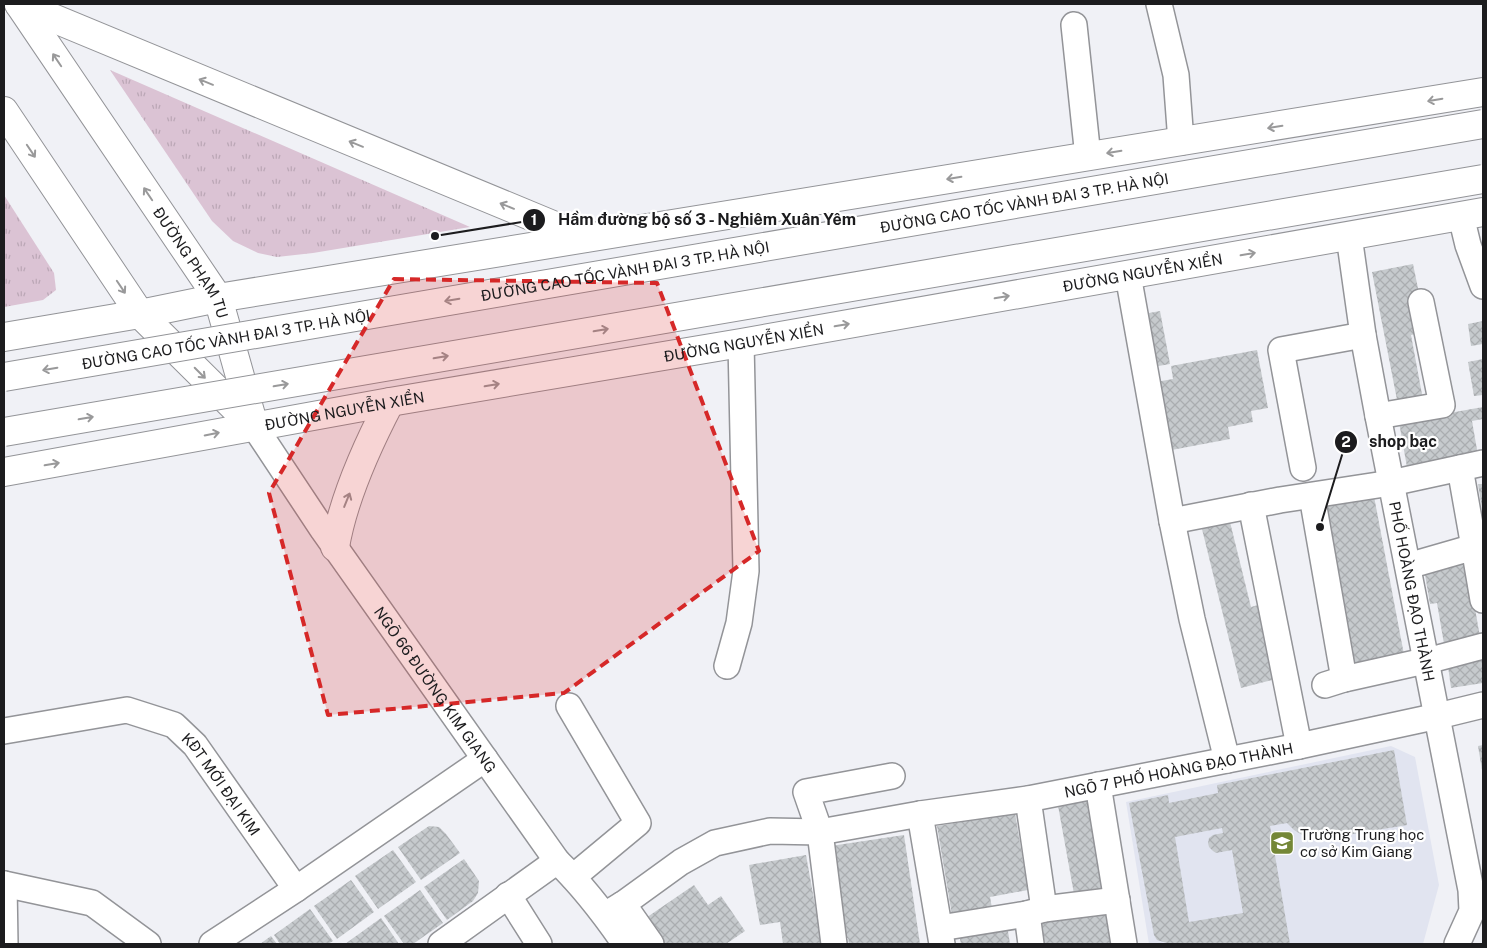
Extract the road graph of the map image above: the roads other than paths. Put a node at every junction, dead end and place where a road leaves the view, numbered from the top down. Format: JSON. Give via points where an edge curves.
{"nodes":[{"id":1,"x":19,"y":4,"type":"edge"},
{"id":2,"x":1159,"y":4,"type":"edge"},
{"id":3,"x":1074,"y":25,"type":"dead end"},
{"id":4,"x":1483,"y":92,"type":"edge"},
{"id":5,"x":4,"y":111,"type":"edge"},
{"id":6,"x":1483,"y":117,"type":"edge"},
{"id":7,"x":1483,"y":124,"type":"edge"},
{"id":8,"x":1181,"y":142,"type":"junction"},
{"id":9,"x":1088,"y":157,"type":"junction"},
{"id":10,"x":1483,"y":179,"type":"edge"},
{"id":11,"x":796,"y":204,"type":"junction"},
{"id":12,"x":1472,"y":214,"type":"edge"},
{"id":13,"x":1350,"y":236,"type":"junction"},
{"id":14,"x":584,"y":238,"type":"junction"},
{"id":15,"x":1128,"y":274,"type":"junction"},
{"id":16,"x":1483,"y":286,"type":"edge"},
{"id":17,"x":218,"y":298,"type":"junction"},
{"id":18,"x":1421,"y":302,"type":"dead end"},
{"id":19,"x":140,"y":314,"type":"junction"},
{"id":20,"x":1363,"y":335,"type":"junction"},
{"id":21,"x":4,"y":337,"type":"edge"},
{"id":22,"x":741,"y":342,"type":"junction"},
{"id":23,"x":4,"y":377,"type":"edge"},
{"id":24,"x":390,"y":402,"type":"junction"},
{"id":25,"x":1378,"y":416,"type":"junction"},
{"id":26,"x":254,"y":426,"type":"junction"},
{"id":27,"x":4,"y":432,"type":"edge"},
{"id":28,"x":1471,"y":465,"type":"edge"},
{"id":29,"x":1303,"y":468,"type":"dead end"},
{"id":30,"x":4,"y":472,"type":"edge"},
{"id":31,"x":1391,"y":483,"type":"junction"},
{"id":32,"x":1312,"y":496,"type":"junction"},
{"id":33,"x":1251,"y":505,"type":"junction"},
{"id":34,"x":1172,"y":521,"type":"junction"},
{"id":35,"x":1474,"y":546,"type":"junction"},
{"id":36,"x":335,"y":547,"type":"junction"},
{"id":37,"x":1408,"y":566,"type":"junction"},
{"id":38,"x":1483,"y":600,"type":"edge"},
{"id":39,"x":1483,"y":646,"type":"edge"},
{"id":40,"x":1426,"y":661,"type":"junction"},
{"id":41,"x":728,"y":666,"type":"dead end"},
{"id":42,"x":1337,"y":678,"type":"junction"},
{"id":43,"x":1286,"y":682,"type":"junction"},
{"id":44,"x":1483,"y":705,"type":"edge"},
{"id":45,"x":569,"y":706,"type":"dead end"},
{"id":46,"x":1438,"y":716,"type":"junction"},
{"id":47,"x":4,"y":731,"type":"edge"},
{"id":48,"x":1299,"y":746,"type":"junction"},
{"id":49,"x":485,"y":759,"type":"junction"},
{"id":50,"x":1227,"y":760,"type":"junction"},
{"id":51,"x":892,"y":776,"type":"dead end"},
{"id":52,"x":1098,"y":785,"type":"junction"},
{"id":53,"x":1028,"y":799,"type":"junction"},
{"id":54,"x":920,"y":814,"type":"junction"},
{"id":55,"x":820,"y":832,"type":"junction"},
{"id":56,"x":565,"y":869,"type":"junction"},
{"id":57,"x":4,"y":884,"type":"edge"},
{"id":58,"x":296,"y":889,"type":"junction"},
{"id":59,"x":508,"y":895,"type":"junction"},
{"id":60,"x":1117,"y":900,"type":"junction"},
{"id":61,"x":614,"y":909,"type":"junction"},
{"id":62,"x":1035,"y":911,"type":"junction"},
{"id":63,"x":1478,"y":914,"type":"edge"},
{"id":64,"x":941,"y":936,"type":"edge"},
{"id":65,"x":5,"y":944,"type":"edge"},
{"id":66,"x":148,"y":944,"type":"edge"},
{"id":67,"x":212,"y":944,"type":"edge"},
{"id":68,"x":441,"y":944,"type":"edge"},
{"id":69,"x":539,"y":944,"type":"edge"},
{"id":70,"x":626,"y":944,"type":"edge"},
{"id":71,"x":651,"y":944,"type":"edge"},
{"id":72,"x":834,"y":944,"type":"edge"},
{"id":73,"x":1031,"y":944,"type":"edge"},
{"id":74,"x":1124,"y":944,"type":"edge"},
{"id":75,"x":1457,"y":944,"type":"edge"}],
"edges":[{"from":14,"to":1,"type":"main road","one_way":true},
{"from":17,"to":1,"type":"main road","name":"ĐƯỜNG PHẠM TU","one_way":true},
{"from":2,"to":8,"type":"street","via":[[1176,75]]},
{"from":3,"to":9,"type":"street"},
{"from":4,"to":8,"type":"main road","one_way":true},
{"from":5,"to":19,"type":"main road","one_way":true},
{"from":6,"to":11,"type":"main road","via":[[1170,172],[838,224]]},
{"from":7,"to":23,"type":"main road","name":"ĐƯỜNG CAO TỐC VÀNH ĐAI 3 TP. HÀ NỘI","one_way":true,"bridge":true},
{"from":8,"to":9,"type":"main road","one_way":true},
{"from":9,"to":11,"type":"main road","one_way":true},
{"from":27,"to":10,"type":"main road","one_way":true,"bridge":true},
{"from":11,"to":14,"type":"main road"},
{"from":12,"to":13,"type":"main road","name":"ĐƯỜNG NGUYỄN XIỂN"},
{"from":12,"to":16,"type":"street","via":[[1468,245]]},
{"from":15,"to":13,"type":"main road","name":"ĐƯỜNG NGUYỄN XIỂN","one_way":true},
{"from":13,"to":20,"type":"street","name":"PHỐ HOÀNG ĐẠO THÀNH"},
{"from":14,"to":17,"type":"main road"},
{"from":22,"to":15,"type":"main road","name":"ĐƯỜNG NGUYỄN XIỂN","one_way":true},
{"from":15,"to":34,"type":"street"},
{"from":17,"to":19,"type":"main road"},
{"from":17,"to":26,"type":"main road","name":"ĐƯỜNG PHẠM TU"},
{"from":18,"to":25,"type":"street","via":[[1442,405]]},
{"from":19,"to":21,"type":"main road"},
{"from":19,"to":26,"type":"main road","one_way":true},
{"from":20,"to":25,"type":"street","name":"PHỐ HOÀNG ĐẠO THÀNH"},
{"from":20,"to":29,"type":"street","via":[[1281,350]]},
{"from":24,"to":22,"type":"main road","name":"ĐƯỜNG NGUYỄN XIỂN","one_way":true},
{"from":22,"to":41,"type":"street","via":[[746,571],[739,623]]},
{"from":24,"to":26,"type":"main road","name":"ĐƯỜNG NGUYỄN XIỂN"},
{"from":36,"to":24,"type":"main road","one_way":true,"via":[[343,509]]},
{"from":25,"to":31,"type":"street","name":"PHỐ HOÀNG ĐẠO THÀNH"},
{"from":30,"to":26,"type":"main road","name":"ĐƯỜNG NGUYỄN XIỂN","one_way":true},
{"from":26,"to":36,"type":"street","name":"NGÕ 66 ĐƯỜNG KIM GIANG"},
{"from":28,"to":31,"type":"street"},
{"from":28,"to":35,"type":"street"},
{"from":31,"to":32,"type":"street"},
{"from":31,"to":37,"type":"street","name":"PHỐ HOÀNG ĐẠO THÀNH"},
{"from":32,"to":33,"type":"street"},
{"from":32,"to":42,"type":"street"},
{"from":33,"to":34,"type":"street"},
{"from":33,"to":43,"type":"street"},
{"from":34,"to":50,"type":"street"},
{"from":35,"to":37,"type":"street"},
{"from":35,"to":38,"type":"street"},
{"from":36,"to":49,"type":"street","name":"NGÕ 66 ĐƯỜNG KIM GIANG"},
{"from":37,"to":40,"type":"street","name":"PHỐ HOÀNG ĐẠO THÀNH"},
{"from":39,"to":40,"type":"street"},
{"from":40,"to":42,"type":"street"},
{"from":40,"to":46,"type":"street","name":"PHỐ HOÀNG ĐẠO THÀNH"},
{"from":42,"to":43,"type":"street"},
{"from":43,"to":48,"type":"street"},
{"from":44,"to":46,"type":"street","name":"NGÕ 7 PHỐ HOÀNG ĐẠO THÀNH"},
{"from":45,"to":56,"type":"street","via":[[638,823]]},
{"from":46,"to":48,"type":"street","name":"NGÕ 7 PHỐ HOÀNG ĐẠO THÀNH"},
{"from":46,"to":63,"type":"street","name":"PHỐ HOÀNG ĐẠO THÀNH"},
{"from":47,"to":58,"type":"street","name":"KĐT MỚI ĐẠI KIM","via":[[127,710],[174,725],[195,745]]},
{"from":48,"to":50,"type":"street","name":"NGÕ 7 PHỐ HOÀNG ĐẠO THÀNH"},
{"from":49,"to":56,"type":"street","name":"NGÕ 66 ĐƯỜNG KIM GIANG"},
{"from":49,"to":58,"type":"street"},
{"from":50,"to":52,"type":"street","name":"NGÕ 7 PHỐ HOÀNG ĐẠO THÀNH"},
{"from":51,"to":55,"type":"street","via":[[806,792]]},
{"from":52,"to":53,"type":"street","name":"NGÕ 7 PHỐ HOÀNG ĐẠO THÀNH"},
{"from":52,"to":60,"type":"street"},
{"from":53,"to":54,"type":"street","name":"NGÕ 7 PHỐ HOÀNG ĐẠO THÀNH"},
{"from":53,"to":62,"type":"street"},
{"from":54,"to":55,"type":"street","name":"NGÕ 7 PHỐ HOÀNG ĐẠO THÀNH"},
{"from":54,"to":64,"type":"street"},
{"from":55,"to":61,"type":"street","name":"NGÕ 7 PHỐ HOÀNG ĐẠO THÀNH","via":[[770,831],[715,843],[681,862]]},
{"from":55,"to":72,"type":"street"},
{"from":56,"to":59,"type":"street"},
{"from":56,"to":61,"type":"street","name":"NGÕ 66 ĐƯỜNG KIM GIANG"},
{"from":57,"to":65,"type":"street"},
{"from":57,"to":66,"type":"street","via":[[92,904]]},
{"from":58,"to":67,"type":"street"},
{"from":59,"to":68,"type":"street"},
{"from":59,"to":69,"type":"street"},
{"from":60,"to":62,"type":"street"},
{"from":60,"to":74,"type":"street"},
{"from":61,"to":70,"type":"street","name":"NGÕ 66 ĐƯỜNG KIM GIANG"},
{"from":61,"to":71,"type":"street"},
{"from":62,"to":64,"type":"street"},
{"from":62,"to":73,"type":"street"},
{"from":63,"to":75,"type":"street","name":"PHỐ HOÀNG ĐẠO THÀNH"}]}
